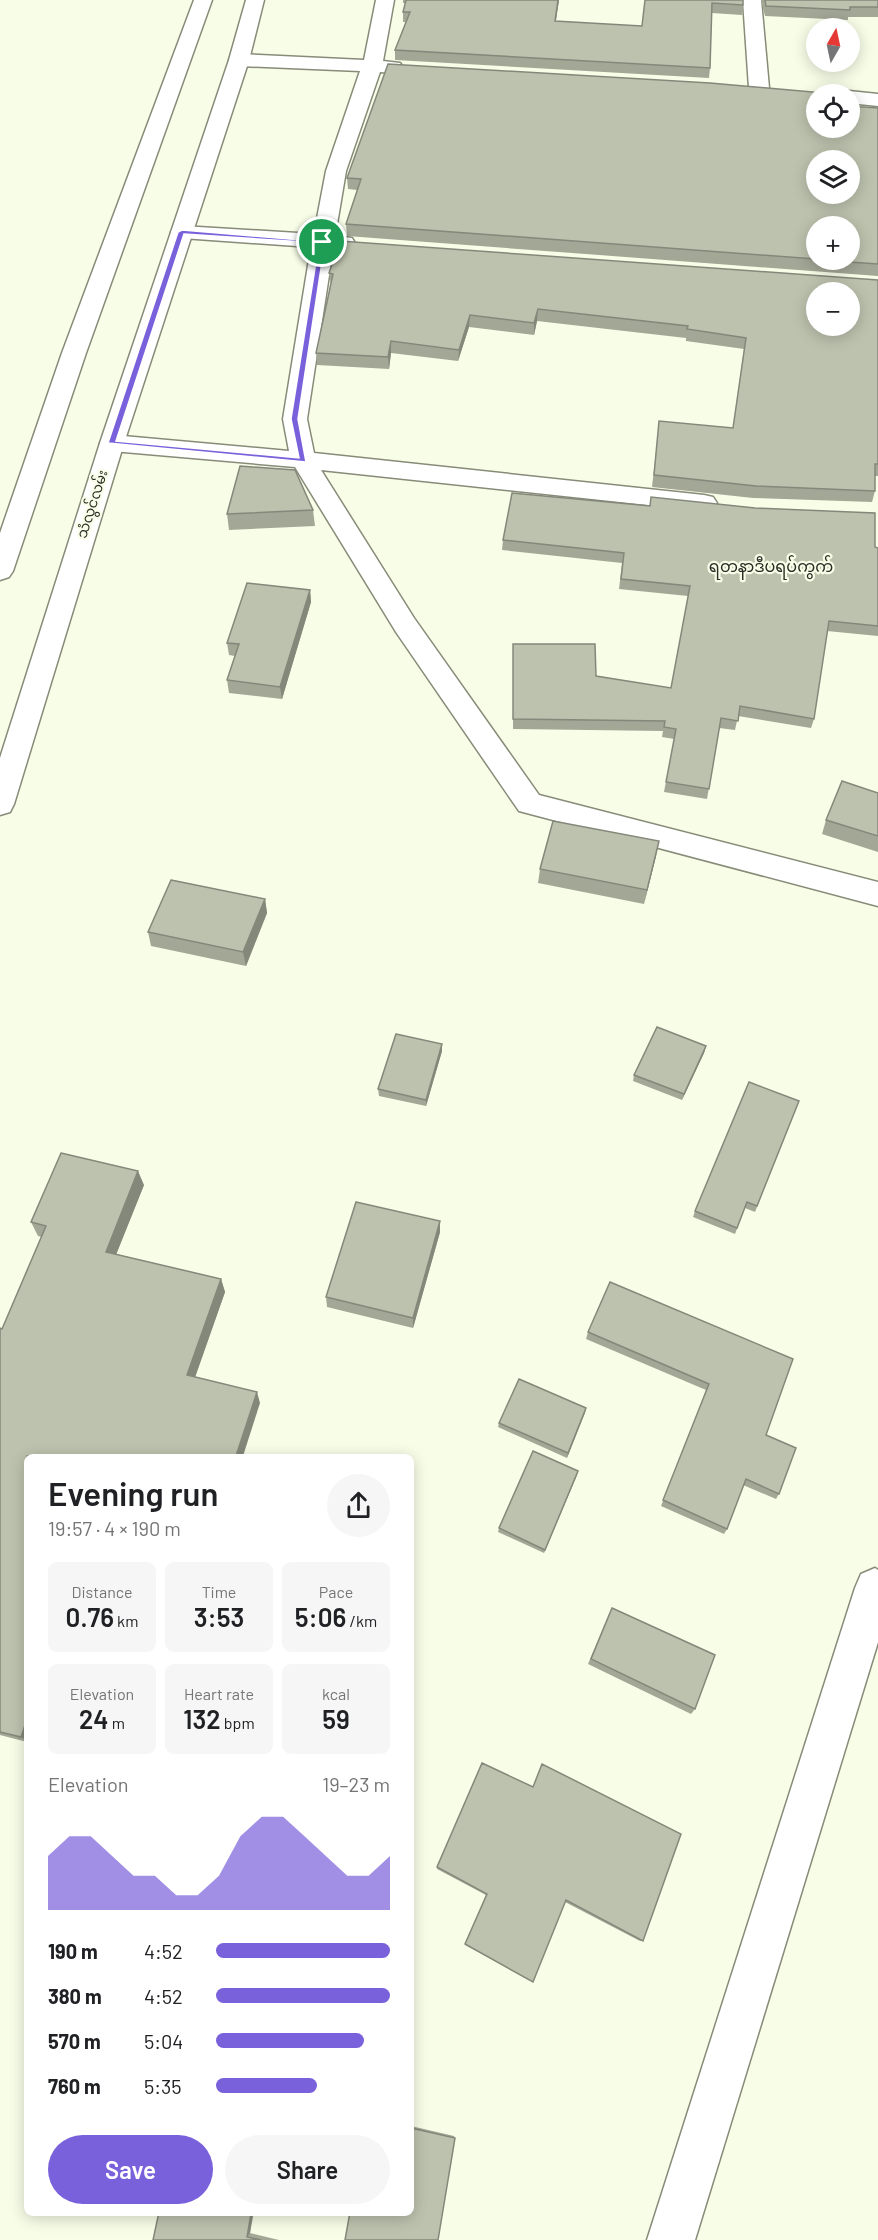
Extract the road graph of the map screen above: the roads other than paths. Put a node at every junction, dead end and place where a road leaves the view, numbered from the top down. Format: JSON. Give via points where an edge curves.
{"nodes":[{"id":1,"x":203,"y":0,"type":"edge"},
{"id":2,"x":255,"y":0,"type":"edge"},
{"id":3,"x":385,"y":0,"type":"edge"},
{"id":4,"x":752,"y":0,"type":"edge"},
{"id":5,"x":239,"y":60,"type":"junction"},
{"id":6,"x":372,"y":66,"type":"junction"},
{"id":7,"x":408,"y":68,"type":"edge"},
{"id":8,"x":735,"y":87,"type":"edge"},
{"id":9,"x":759,"y":88,"type":"junction"},
{"id":10,"x":780,"y":90,"type":"edge"},
{"id":11,"x":860,"y":98,"type":"edge"},
{"id":12,"x":878,"y":100,"type":"edge"},
{"id":13,"x":182,"y":232,"type":"junction"},
{"id":14,"x":322,"y":242,"type":"junction"},
{"id":15,"x":370,"y":245,"type":"edge"},
{"id":16,"x":112,"y":443,"type":"junction"},
{"id":17,"x":303,"y":460,"type":"junction"},
{"id":18,"x":729,"y":505,"type":"edge"},
{"id":19,"x":0,"y":571,"type":"edge"},
{"id":20,"x":0,"y":804,"type":"edge"},
{"id":21,"x":878,"y":894,"type":"edge"},
{"id":22,"x":875,"y":1588,"type":"dead end"},
{"id":23,"x":671,"y":2240,"type":"edge"}],
"edges":[{"from":1,"to":19,"type":"street","via":[[74,352]]},
{"from":2,"to":5,"type":"street","name":"သံလွင်လမ်း"},
{"from":3,"to":6,"type":"street"},
{"from":4,"to":9,"type":"street"},
{"from":5,"to":6,"type":"street"},
{"from":5,"to":13,"type":"street","name":"သံလွင်လမ်း"},
{"from":6,"to":7,"type":"street"},
{"from":6,"to":14,"type":"street","via":[[336,171]]},
{"from":8,"to":9,"type":"street"},
{"from":9,"to":10,"type":"street"},
{"from":11,"to":12,"type":"street"},
{"from":13,"to":14,"type":"street"},
{"from":13,"to":16,"type":"street","name":"သံလွင်လမ်း"},
{"from":14,"to":15,"type":"street"},
{"from":14,"to":17,"type":"street","via":[[295,419]]},
{"from":16,"to":17,"type":"street"},
{"from":16,"to":20,"type":"street","name":"သံလွင်လမ်း"},
{"from":17,"to":18,"type":"street"},
{"from":17,"to":21,"type":"street","via":[[405,625],[529,803]]},
{"from":22,"to":23,"type":"street"}]}
